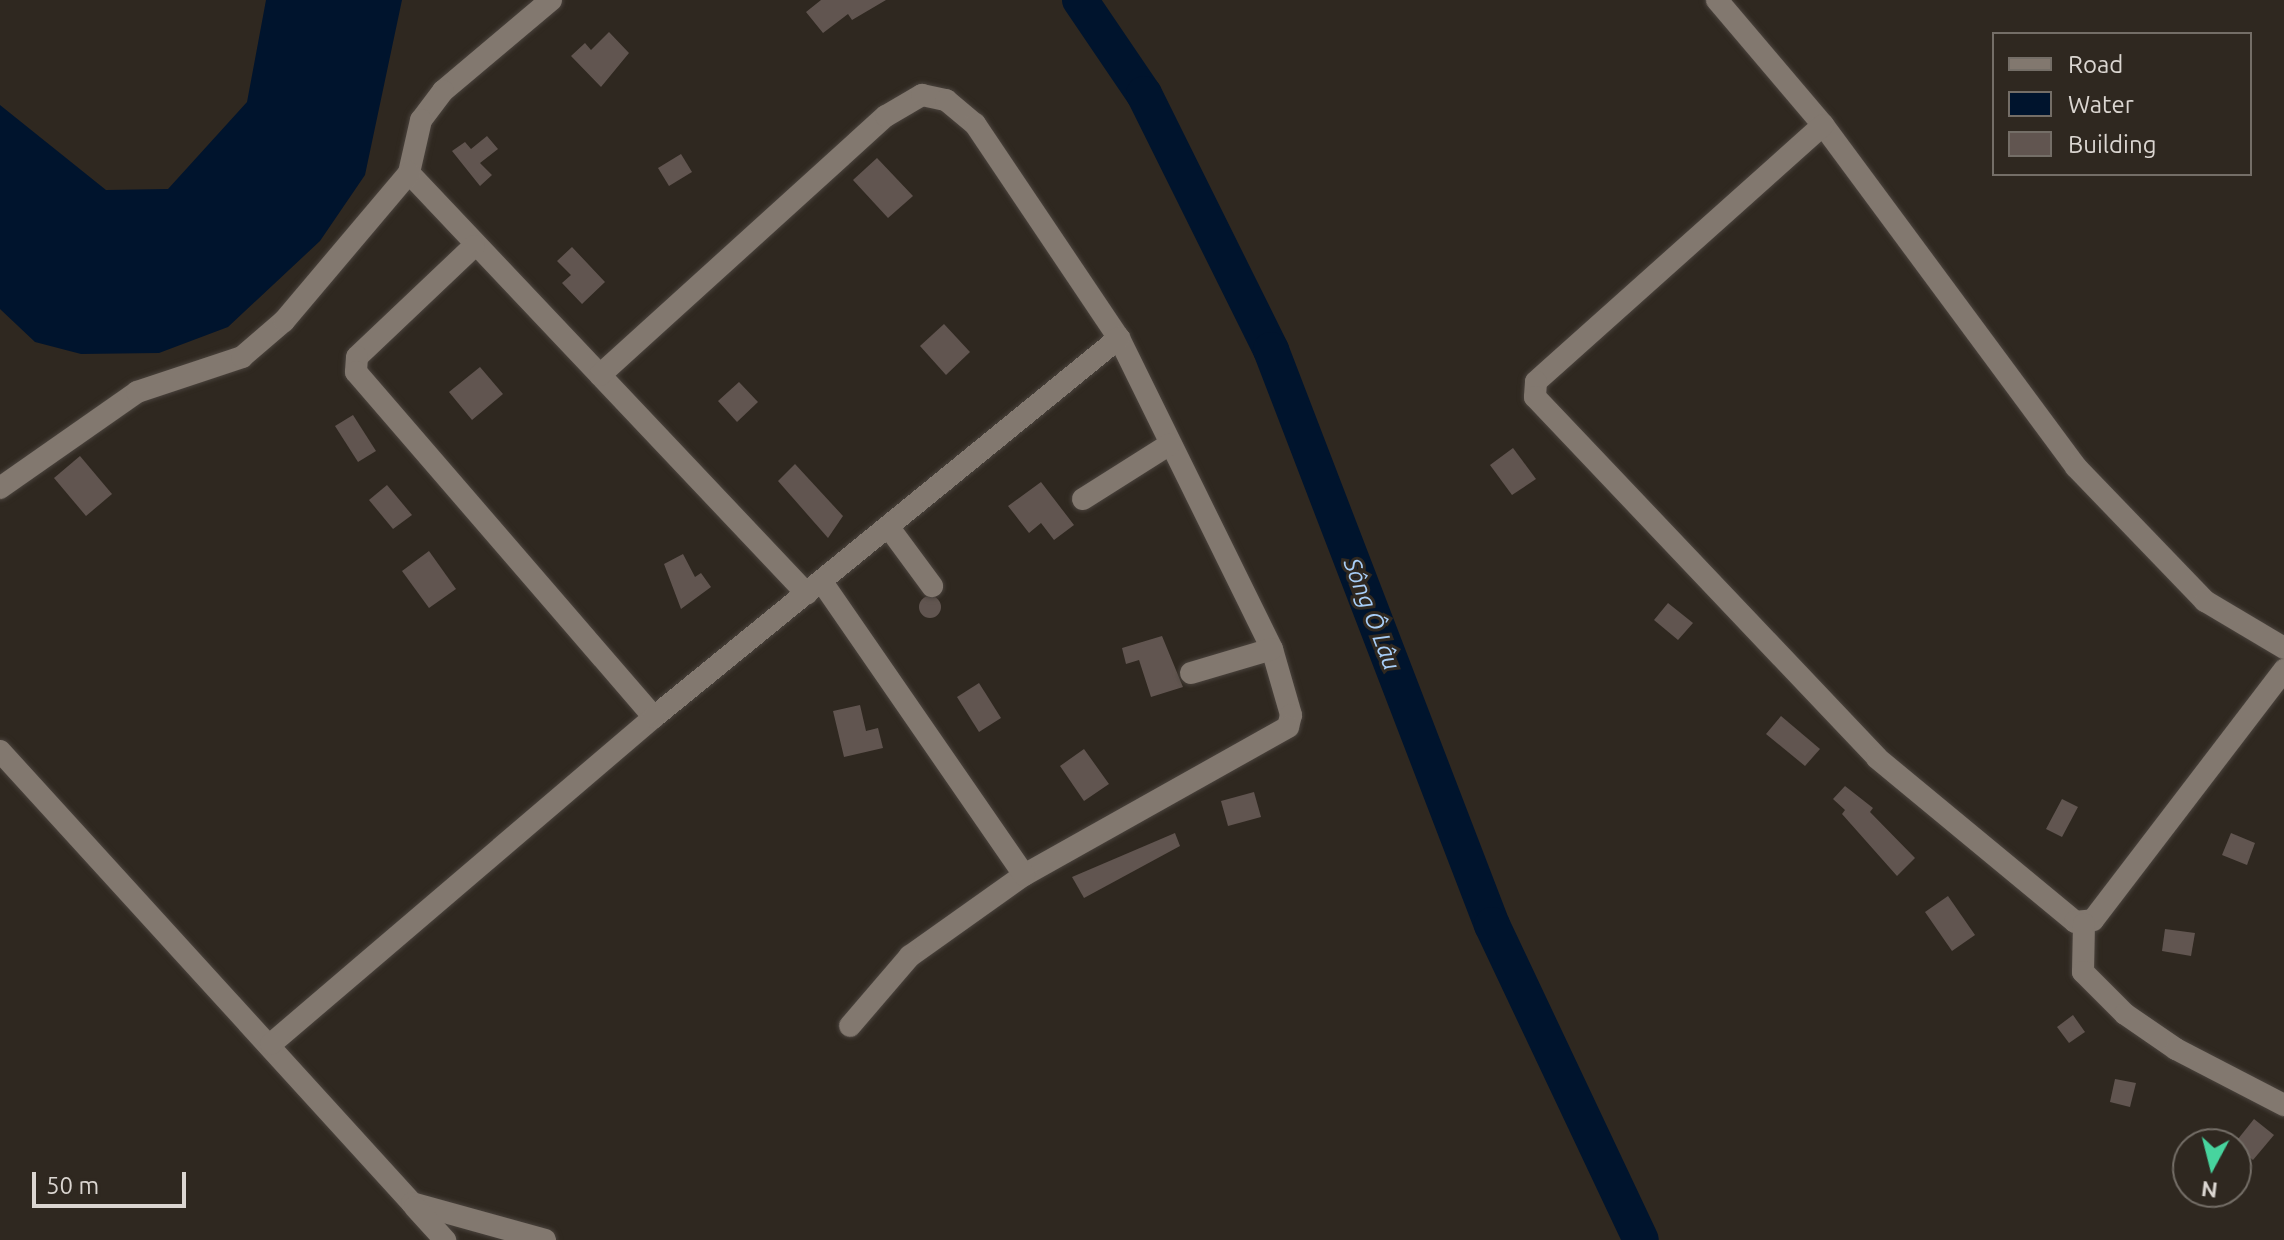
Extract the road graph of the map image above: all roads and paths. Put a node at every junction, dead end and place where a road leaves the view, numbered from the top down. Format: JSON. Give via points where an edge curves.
{"nodes":[{"id":1,"x":551,"y":0,"type":"edge"},
{"id":2,"x":1717,"y":0,"type":"edge"},
{"id":3,"x":1823,"y":125,"type":"junction"},
{"id":4,"x":409,"y":173,"type":"junction"},
{"id":5,"x":474,"y":246,"type":"junction"},
{"id":6,"x":1119,"y":338,"type":"junction"},
{"id":7,"x":600,"y":375,"type":"junction"},
{"id":8,"x":1170,"y":444,"type":"junction"},
{"id":9,"x":0,"y":488,"type":"edge"},
{"id":10,"x":1083,"y":499,"type":"dead end"},
{"id":11,"x":890,"y":529,"type":"junction"},
{"id":12,"x":932,"y":586,"type":"dead end"},
{"id":13,"x":814,"y":588,"type":"junction"},
{"id":14,"x":2284,"y":648,"type":"edge"},
{"id":15,"x":1272,"y":649,"type":"junction"},
{"id":16,"x":2284,"y":670,"type":"edge"},
{"id":17,"x":1191,"y":673,"type":"dead end"},
{"id":18,"x":654,"y":717,"type":"junction"},
{"id":19,"x":0,"y":751,"type":"edge"},
{"id":20,"x":1024,"y":875,"type":"junction"},
{"id":21,"x":2084,"y":924,"type":"junction"},
{"id":22,"x":850,"y":1026,"type":"dead end"},
{"id":23,"x":271,"y":1044,"type":"junction"},
{"id":24,"x":2284,"y":1105,"type":"edge"},
{"id":25,"x":412,"y":1203,"type":"junction"},
{"id":26,"x":445,"y":1240,"type":"edge"},
{"id":27,"x":545,"y":1240,"type":"edge"}],
"edges":[{"from":1,"to":4,"type":"street","via":[[443,91],[421,120]]},
{"from":2,"to":3,"type":"street"},
{"from":3,"to":14,"type":"street","via":[[2076,467],[2205,601]]},
{"from":3,"to":21,"type":"street","via":[[1536,382],[1535,397],[1877,758],[1987,853]]},
{"from":4,"to":5,"type":"street"},
{"from":4,"to":9,"type":"street","via":[[284,321],[242,357],[126,398]]},
{"from":5,"to":7,"type":"street"},
{"from":5,"to":18,"type":"street","via":[[357,357],[356,372]]},
{"from":6,"to":7,"type":"street","via":[[975,124],[946,100],[922,95],[886,116]]},
{"from":6,"to":8,"type":"street"},
{"from":6,"to":11,"type":"street"},
{"from":7,"to":13,"type":"street"},
{"from":8,"to":10,"type":"street"},
{"from":8,"to":15,"type":"street"},
{"from":11,"to":12,"type":"street"},
{"from":11,"to":13,"type":"street"},
{"from":13,"to":18,"type":"street"},
{"from":13,"to":20,"type":"street"},
{"from":15,"to":17,"type":"street"},
{"from":15,"to":20,"type":"street","via":[[1291,715],[1288,727]]},
{"from":16,"to":21,"type":"street"},
{"from":18,"to":23,"type":"street"},
{"from":19,"to":23,"type":"street"},
{"from":20,"to":22,"type":"street","via":[[910,956]]},
{"from":21,"to":24,"type":"street","via":[[2083,972],[2125,1014],[2176,1049]]},
{"from":23,"to":25,"type":"street"},
{"from":25,"to":26,"type":"street"},
{"from":25,"to":27,"type":"street"}]}
